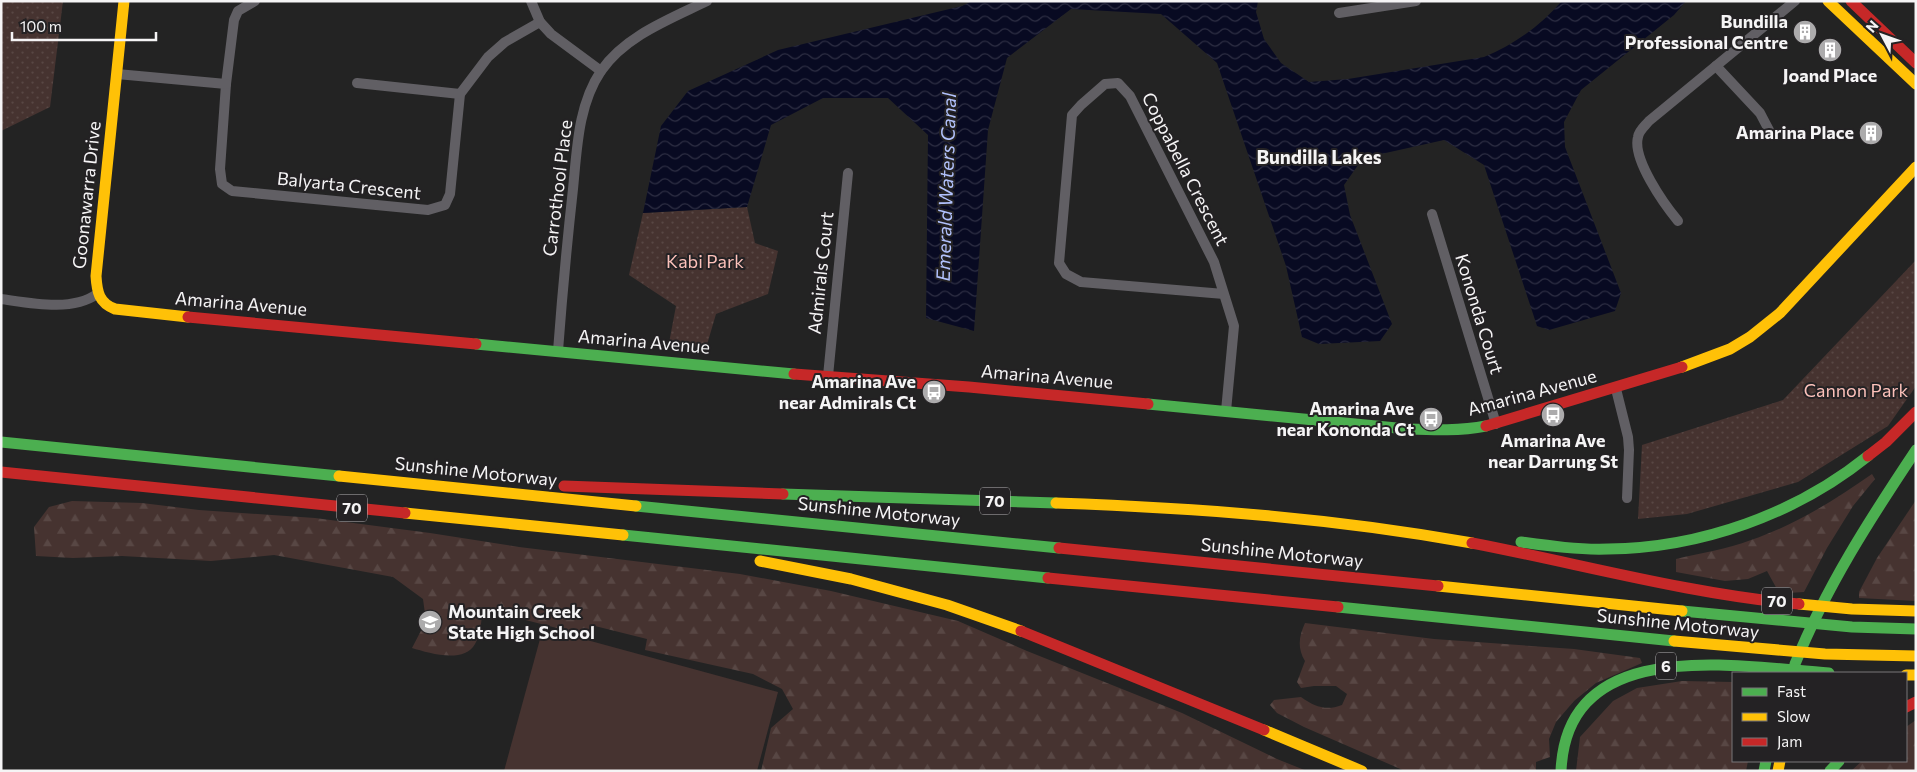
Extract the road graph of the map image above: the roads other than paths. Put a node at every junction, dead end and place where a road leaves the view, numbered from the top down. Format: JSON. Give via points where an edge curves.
{"nodes":[{"id":1,"x":124,"y":1,"type":"edge"},
{"id":2,"x":255,"y":1,"type":"edge"},
{"id":3,"x":531,"y":1,"type":"edge"},
{"id":4,"x":707,"y":1,"type":"edge"},
{"id":5,"x":1416,"y":1,"type":"edge"},
{"id":6,"x":1795,"y":1,"type":"edge"},
{"id":7,"x":1828,"y":1,"type":"edge"},
{"id":8,"x":1851,"y":1,"type":"edge"},
{"id":9,"x":1338,"y":13,"type":"dead end"},
{"id":10,"x":540,"y":22,"type":"junction"},
{"id":11,"x":1916,"y":63,"type":"edge"},
{"id":12,"x":1716,"y":66,"type":"junction"},
{"id":13,"x":601,"y":71,"type":"junction"},
{"id":14,"x":117,"y":74,"type":"junction"},
{"id":15,"x":226,"y":84,"type":"junction"},
{"id":16,"x":357,"y":84,"type":"dead end"},
{"id":17,"x":1916,"y":84,"type":"edge"},
{"id":18,"x":460,"y":94,"type":"junction"},
{"id":19,"x":1770,"y":132,"type":"dead end"},
{"id":20,"x":1916,"y":167,"type":"edge"},
{"id":21,"x":848,"y":173,"type":"dead end"},
{"id":22,"x":1432,"y":214,"type":"dead end"},
{"id":23,"x":1678,"y":221,"type":"dead end"},
{"id":24,"x":97,"y":294,"type":"junction"},
{"id":25,"x":1224,"y":294,"type":"junction"},
{"id":26,"x":1,"y":299,"type":"edge"},
{"id":27,"x":558,"y":352,"type":"junction"},
{"id":28,"x":828,"y":376,"type":"junction"},
{"id":29,"x":1616,"y":389,"type":"junction"},
{"id":30,"x":1226,"y":411,"type":"junction"},
{"id":31,"x":1916,"y":412,"type":"edge"},
{"id":32,"x":1496,"y":424,"type":"junction"},
{"id":33,"x":1916,"y":436,"type":"edge"},
{"id":34,"x":1,"y":442,"type":"edge"},
{"id":35,"x":1916,"y":450,"type":"edge"},
{"id":36,"x":1,"y":472,"type":"edge"},
{"id":37,"x":514,"y":493,"type":"junction"},
{"id":38,"x":1626,"y":498,"type":"dead end"},
{"id":39,"x":1891,"y":509,"type":"dead end"},
{"id":40,"x":1861,"y":533,"type":"junction"},
{"id":41,"x":702,"y":544,"type":"junction"},
{"id":42,"x":1476,"y":544,"type":"junction"},
{"id":43,"x":1916,"y":611,"type":"edge"},
{"id":44,"x":1916,"y":629,"type":"edge"},
{"id":45,"x":1916,"y":656,"type":"edge"},
{"id":46,"x":1792,"y":672,"type":"edge"},
{"id":47,"x":1805,"y":672,"type":"edge"},
{"id":48,"x":1815,"y":672,"type":"edge"},
{"id":49,"x":1362,"y":771,"type":"edge"},
{"id":50,"x":1560,"y":771,"type":"edge"}],
"edges":[{"from":1,"to":14,"type":"main road","name":"Goonawarra Drive"},
{"from":2,"to":15,"type":"street","name":"Balyarta Crescent","via":[[238,12],[234,20]]},
{"from":3,"to":10,"type":"street"},
{"from":4,"to":13,"type":"street","name":"Carrothool Place","via":[[646,30],[630,41]]},
{"from":5,"to":9,"type":"street"},
{"from":6,"to":12,"type":"street"},
{"from":7,"to":17,"type":"main road"},
{"from":8,"to":11,"type":"main road"},
{"from":10,"to":13,"type":"street"},
{"from":10,"to":18,"type":"street","via":[[505,42],[488,57]]},
{"from":12,"to":19,"type":"street","via":[[1760,113]]},
{"from":12,"to":23,"type":"street","via":[[1649,121],[1638,135],[1637,147],[1648,175],[1664,205]]},
{"from":13,"to":27,"type":"street","name":"Carrothool Place","via":[[584,109],[580,129]]},
{"from":14,"to":15,"type":"street"},
{"from":14,"to":24,"type":"main road","name":"Goonawarra Drive","via":[[96,276]]},
{"from":15,"to":18,"type":"street","name":"Balyarta Crescent","via":[[220,170],[222,184],[232,191],[428,210],[445,206],[450,194]]},
{"from":16,"to":18,"type":"street"},
{"from":20,"to":29,"type":"main road","name":"Amarina Avenue","via":[[1780,313],[1755,333],[1716,356]]},
{"from":21,"to":28,"type":"street","name":"Admirals Court"},
{"from":22,"to":32,"type":"street","name":"Kononda Court"},
{"from":24,"to":26,"type":"street","name":"Goonawarra Drive","via":[[77,304]]},
{"from":24,"to":27,"type":"main road","name":"Amarina Avenue","via":[[108,307],[123,311]]},
{"from":25,"to":25,"type":"street","name":"Coppabella Crescent","via":[[1081,282],[1066,274],[1058,263],[1072,116],[1105,84],[1118,82],[1130,96],[1214,262]]},
{"from":25,"to":30,"type":"street","name":"Coppabella Crescent","via":[[1234,326]]},
{"from":27,"to":28,"type":"main road","name":"Amarina Avenue"},
{"from":28,"to":30,"type":"main road","name":"Amarina Avenue"},
{"from":29,"to":32,"type":"main road","name":"Amarina Avenue"},
{"from":29,"to":38,"type":"street","via":[[1628,437]]},
{"from":30,"to":32,"type":"main road","name":"Amarina Avenue","via":[[1420,430],[1472,429]]},
{"from":31,"to":42,"type":"main road","via":[[1858,465],[1809,496],[1776,512],[1710,535],[1617,549],[1496,540]]},
{"from":33,"to":40,"type":"main road","via":[[1866,514]]},
{"from":34,"to":37,"type":"main road","name":"Sunshine Motorway","number":"70"},
{"from":35,"to":40,"type":"main road"},
{"from":36,"to":41,"type":"main road","name":"Sunshine Motorway","number":"70"},
{"from":37,"to":42,"type":"main road","number":"70","via":[[530,485],[1182,508],[1376,527]]},
{"from":37,"to":44,"type":"main road","name":"Sunshine Motorway","via":[[1773,620]]},
{"from":39,"to":47,"type":"main road","via":[[1838,598]]},
{"from":40,"to":46,"type":"main road","via":[[1824,598]]},
{"from":41,"to":45,"type":"main road","name":"Sunshine Motorway","via":[[1709,646]]},
{"from":41,"to":49,"type":"main road","number":"70","via":[[719,554],[851,579],[979,615],[1052,642]]},
{"from":42,"to":43,"type":"main road","number":"70","via":[[1766,600],[1854,609]]},
{"from":48,"to":50,"type":"main road","number":"6","via":[[1700,664],[1667,666],[1630,675],[1600,690],[1579,711],[1566,737]]}]}
